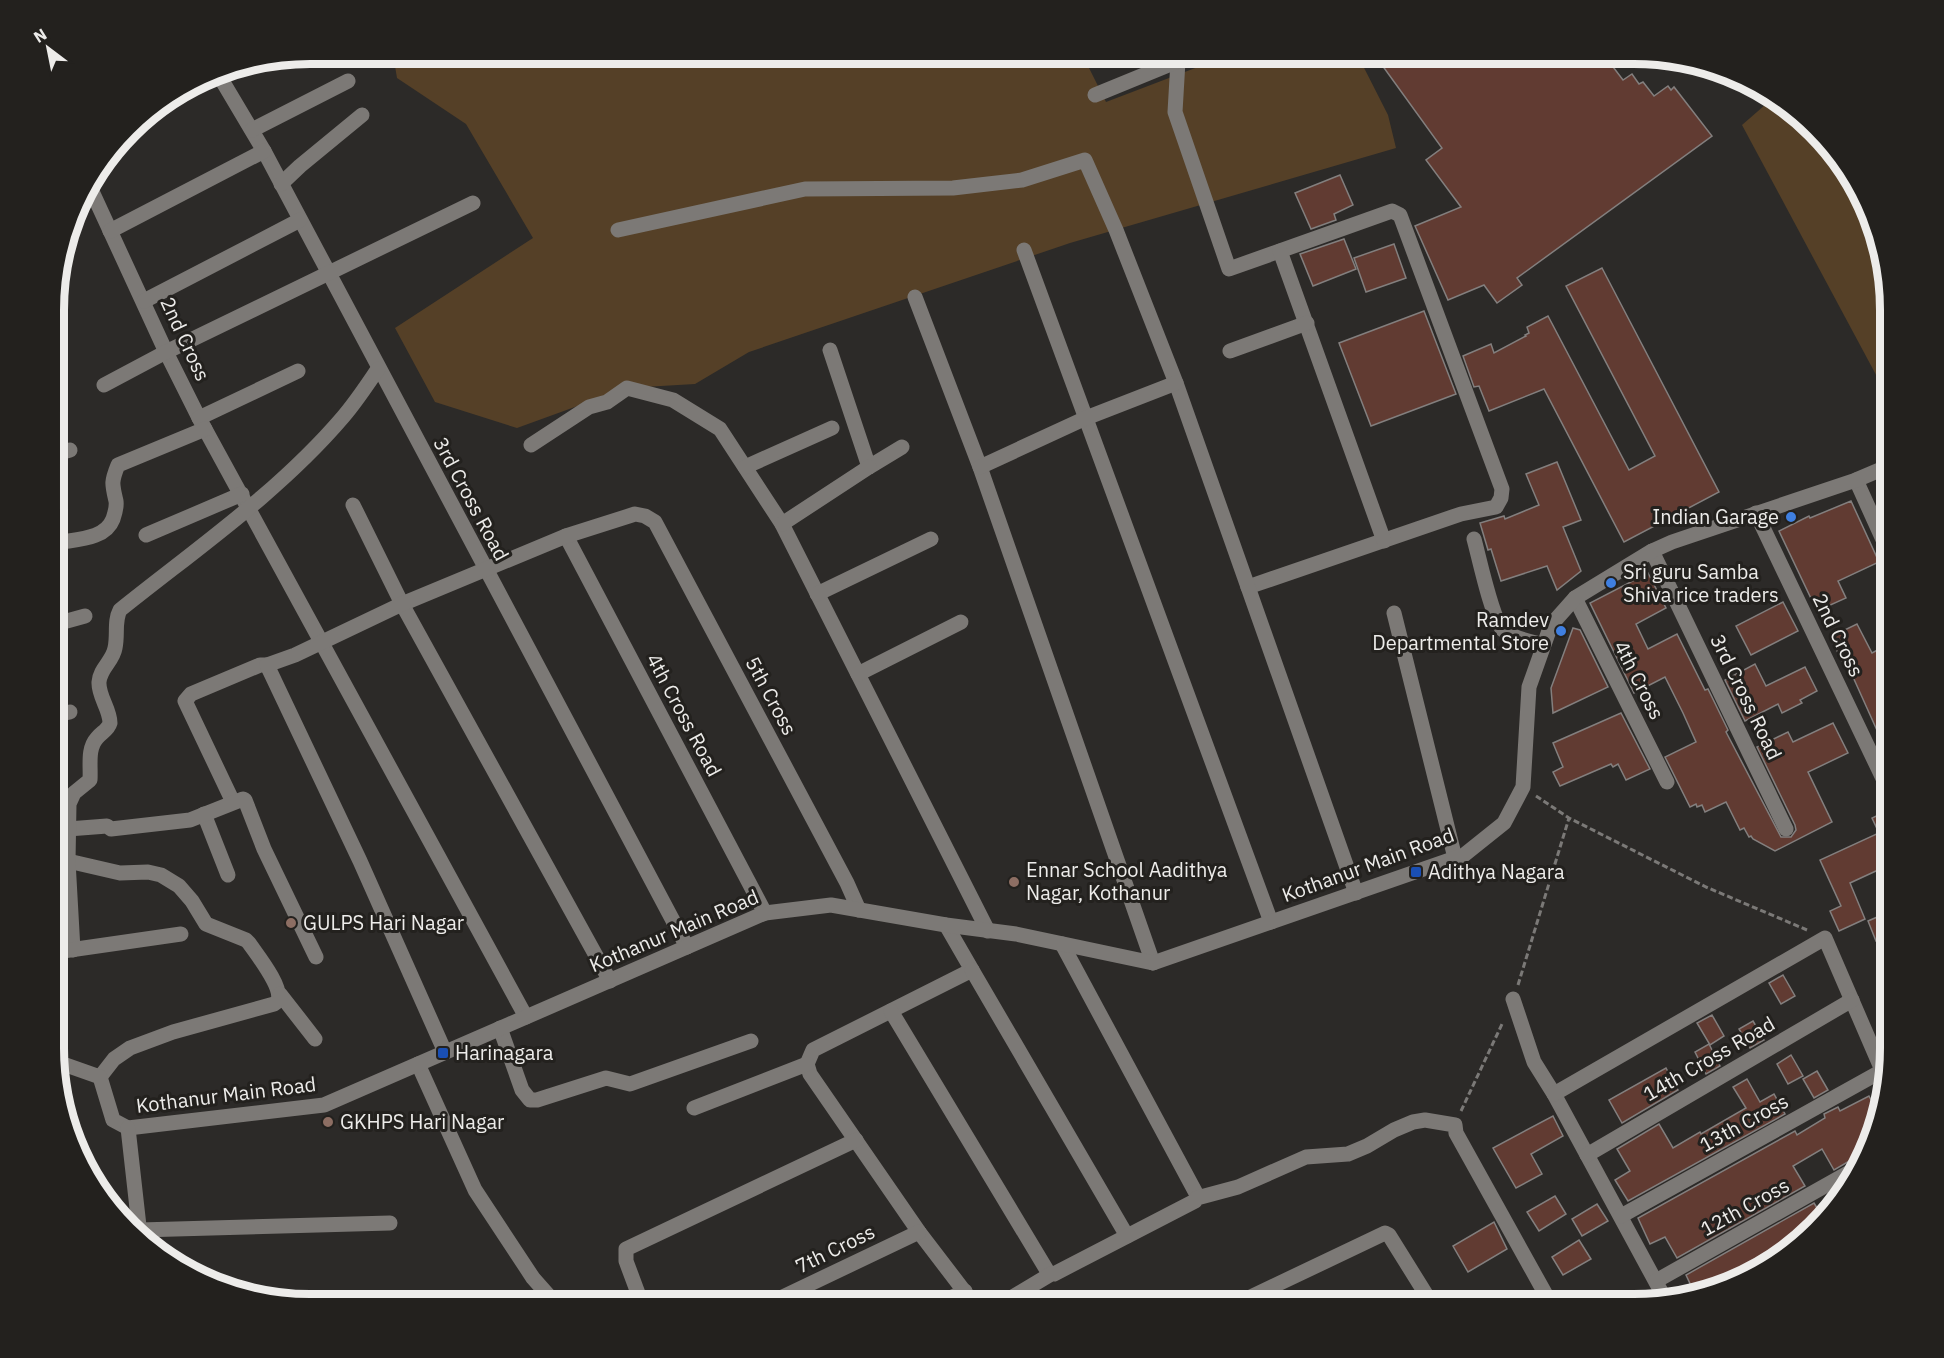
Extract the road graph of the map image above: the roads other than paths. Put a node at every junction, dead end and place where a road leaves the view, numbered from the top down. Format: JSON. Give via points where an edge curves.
{"nodes":[{"id":1,"x":1164,"y":64,"type":"edge"},
{"id":2,"x":1177,"y":64,"type":"edge"},
{"id":3,"x":223,"y":81,"type":"edge"},
{"id":4,"x":348,"y":81,"type":"dead end"},
{"id":5,"x":1095,"y":95,"type":"dead end"},
{"id":6,"x":362,"y":115,"type":"dead end"},
{"id":7,"x":252,"y":130,"type":"junction"},
{"id":8,"x":264,"y":152,"type":"junction"},
{"id":9,"x":281,"y":184,"type":"junction"},
{"id":10,"x":93,"y":195,"type":"edge"},
{"id":11,"x":473,"y":203,"type":"dead end"},
{"id":12,"x":300,"y":220,"type":"junction"},
{"id":13,"x":618,"y":230,"type":"dead end"},
{"id":14,"x":110,"y":231,"type":"junction"},
{"id":15,"x":1024,"y":250,"type":"dead end"},
{"id":16,"x":1280,"y":251,"type":"junction"},
{"id":17,"x":328,"y":272,"type":"junction"},
{"id":18,"x":915,"y":297,"type":"dead end"},
{"id":19,"x":144,"y":301,"type":"junction"},
{"id":20,"x":1307,"y":323,"type":"junction"},
{"id":21,"x":830,"y":350,"type":"dead end"},
{"id":22,"x":166,"y":351,"type":"junction"},
{"id":23,"x":1230,"y":351,"type":"dead end"},
{"id":24,"x":378,"y":369,"type":"junction"},
{"id":25,"x":298,"y":371,"type":"dead end"},
{"id":26,"x":1176,"y":383,"type":"junction"},
{"id":27,"x":104,"y":385,"type":"dead end"},
{"id":28,"x":1086,"y":418,"type":"junction"},
{"id":29,"x":202,"y":423,"type":"junction"},
{"id":30,"x":832,"y":428,"type":"dead end"},
{"id":31,"x":531,"y":446,"type":"dead end"},
{"id":32,"x":902,"y":447,"type":"dead end"},
{"id":33,"x":745,"y":466,"type":"junction"},
{"id":34,"x":980,"y":466,"type":"junction"},
{"id":35,"x":869,"y":467,"type":"junction"},
{"id":36,"x":1880,"y":470,"type":"edge"},
{"id":37,"x":1856,"y":480,"type":"junction"},
{"id":38,"x":246,"y":501,"type":"junction"},
{"id":39,"x":353,"y":505,"type":"dead end"},
{"id":40,"x":1756,"y":513,"type":"junction"},
{"id":41,"x":782,"y":524,"type":"junction"},
{"id":42,"x":1880,"y":533,"type":"edge"},
{"id":43,"x":146,"y":535,"type":"dead end"},
{"id":44,"x":566,"y":536,"type":"junction"},
{"id":45,"x":931,"y":539,"type":"dead end"},
{"id":46,"x":1474,"y":539,"type":"dead end"},
{"id":47,"x":64,"y":541,"type":"edge"},
{"id":48,"x":1384,"y":541,"type":"junction"},
{"id":49,"x":1652,"y":551,"type":"junction"},
{"id":50,"x":486,"y":570,"type":"junction"},
{"id":51,"x":1248,"y":587,"type":"junction"},
{"id":52,"x":817,"y":594,"type":"junction"},
{"id":53,"x":1575,"y":598,"type":"junction"},
{"id":54,"x":402,"y":604,"type":"junction"},
{"id":55,"x":1394,"y":613,"type":"dead end"},
{"id":56,"x":85,"y":616,"type":"dead end"},
{"id":57,"x":64,"y":622,"type":"edge"},
{"id":58,"x":961,"y":622,"type":"dead end"},
{"id":59,"x":322,"y":642,"type":"junction"},
{"id":60,"x":1543,"y":645,"type":"junction"},
{"id":61,"x":267,"y":665,"type":"junction"},
{"id":62,"x":858,"y":674,"type":"junction"},
{"id":63,"x":1880,"y":771,"type":"edge"},
{"id":64,"x":1667,"y":782,"type":"dead end"},
{"id":65,"x":233,"y":802,"type":"junction"},
{"id":66,"x":64,"y":804,"type":"edge"},
{"id":67,"x":64,"y":810,"type":"edge"},
{"id":68,"x":204,"y":814,"type":"junction"},
{"id":69,"x":68,"y":829,"type":"junction"},
{"id":70,"x":1786,"y":829,"type":"dead end"},
{"id":71,"x":1455,"y":858,"type":"junction"},
{"id":72,"x":68,"y":861,"type":"junction"},
{"id":73,"x":228,"y":875,"type":"dead end"},
{"id":74,"x":1356,"y":893,"type":"junction"},
{"id":75,"x":859,"y":909,"type":"junction"},
{"id":76,"x":765,"y":913,"type":"junction"},
{"id":77,"x":1271,"y":922,"type":"junction"},
{"id":78,"x":946,"y":925,"type":"junction"},
{"id":79,"x":988,"y":931,"type":"junction"},
{"id":80,"x":181,"y":934,"type":"dead end"},
{"id":81,"x":1062,"y":944,"type":"junction"},
{"id":82,"x":687,"y":946,"type":"junction"},
{"id":83,"x":73,"y":950,"type":"junction"},
{"id":84,"x":64,"y":951,"type":"edge"},
{"id":85,"x":316,"y":957,"type":"dead end"},
{"id":86,"x":1153,"y":963,"type":"junction"},
{"id":87,"x":972,"y":970,"type":"junction"},
{"id":88,"x":609,"y":981,"type":"junction"},
{"id":89,"x":280,"y":994,"type":"junction"},
{"id":90,"x":1514,"y":999,"type":"road end"},
{"id":91,"x":1852,"y":1000,"type":"junction"},
{"id":92,"x":891,"y":1011,"type":"junction"},
{"id":93,"x":526,"y":1017,"type":"junction"},
{"id":94,"x":500,"y":1029,"type":"junction"},
{"id":95,"x":315,"y":1039,"type":"dead end"},
{"id":96,"x":751,"y":1041,"type":"dead end"},
{"id":97,"x":445,"y":1052,"type":"junction"},
{"id":98,"x":1880,"y":1055,"type":"edge"},
{"id":99,"x":418,"y":1064,"type":"junction"},
{"id":100,"x":65,"y":1065,"type":"edge"},
{"id":101,"x":807,"y":1065,"type":"junction"},
{"id":102,"x":1878,"y":1073,"type":"edge"},
{"id":103,"x":100,"y":1077,"type":"junction"},
{"id":104,"x":1554,"y":1094,"type":"junction"},
{"id":105,"x":694,"y":1108,"type":"dead end"},
{"id":106,"x":128,"y":1128,"type":"junction"},
{"id":107,"x":856,"y":1140,"type":"junction"},
{"id":108,"x":1587,"y":1155,"type":"junction"},
{"id":109,"x":1844,"y":1176,"type":"edge"},
{"id":110,"x":1197,"y":1198,"type":"junction"},
{"id":111,"x":1621,"y":1216,"type":"junction"},
{"id":112,"x":390,"y":1223,"type":"dead end"},
{"id":113,"x":139,"y":1225,"type":"edge"},
{"id":114,"x":147,"y":1232,"type":"edge"},
{"id":115,"x":919,"y":1232,"type":"junction"},
{"id":116,"x":1127,"y":1236,"type":"junction"},
{"id":117,"x":1051,"y":1274,"type":"junction"},
{"id":118,"x":1656,"y":1281,"type":"junction"},
{"id":119,"x":964,"y":1291,"type":"junction"},
{"id":120,"x":1661,"y":1292,"type":"edge"},
{"id":121,"x":547,"y":1294,"type":"edge"},
{"id":122,"x":638,"y":1294,"type":"edge"},
{"id":123,"x":789,"y":1294,"type":"edge"},
{"id":124,"x":958,"y":1294,"type":"edge"},
{"id":125,"x":966,"y":1294,"type":"edge"},
{"id":126,"x":1018,"y":1294,"type":"edge"},
{"id":127,"x":1257,"y":1294,"type":"edge"},
{"id":128,"x":1426,"y":1294,"type":"edge"},
{"id":129,"x":1545,"y":1294,"type":"edge"}],
"edges":[{"from":1,"to":5,"type":"street"},
{"from":2,"to":16,"type":"street","via":[[1175,112],[1229,269]]},
{"from":3,"to":7,"type":"street","name":"3rd Cross Road"},
{"from":4,"to":7,"type":"street"},
{"from":6,"to":9,"type":"street"},
{"from":7,"to":8,"type":"street","name":"3rd Cross Road"},
{"from":8,"to":9,"type":"street","name":"3rd Cross Road"},
{"from":8,"to":14,"type":"street"},
{"from":9,"to":12,"type":"street","name":"3rd Cross Road"},
{"from":10,"to":14,"type":"street","name":"2nd Cross"},
{"from":11,"to":17,"type":"street"},
{"from":12,"to":17,"type":"street","name":"3rd Cross Road"},
{"from":12,"to":19,"type":"street"},
{"from":13,"to":26,"type":"street","via":[[805,189],[953,188],[1022,180],[1085,160]]},
{"from":14,"to":19,"type":"street","name":"2nd Cross"},
{"from":15,"to":28,"type":"street"},
{"from":16,"to":20,"type":"street"},
{"from":16,"to":48,"type":"street","via":[[1392,211],[1400,214],[1502,489],[1496,507],[1461,514]]},
{"from":17,"to":22,"type":"street"},
{"from":17,"to":24,"type":"street","name":"3rd Cross Road"},
{"from":18,"to":34,"type":"street"},
{"from":19,"to":22,"type":"street","name":"2nd Cross"},
{"from":20,"to":23,"type":"street"},
{"from":20,"to":48,"type":"street"},
{"from":21,"to":35,"type":"street"},
{"from":22,"to":27,"type":"street"},
{"from":22,"to":29,"type":"street","name":"2nd Cross"},
{"from":24,"to":38,"type":"street","via":[[343,417],[314,447]]},
{"from":24,"to":50,"type":"street","name":"3rd Cross Road"},
{"from":25,"to":29,"type":"street"},
{"from":26,"to":28,"type":"street"},
{"from":26,"to":51,"type":"street"},
{"from":28,"to":34,"type":"street"},
{"from":28,"to":77,"type":"street"},
{"from":29,"to":38,"type":"street","name":"2nd Cross"},
{"from":29,"to":47,"type":"street","via":[[118,465],[112,479],[116,502],[110,527],[99,534]]},
{"from":30,"to":33,"type":"street"},
{"from":31,"to":33,"type":"street","via":[[589,407],[607,402],[627,388],[673,400],[720,429]]},
{"from":32,"to":35,"type":"street"},
{"from":33,"to":41,"type":"street"},
{"from":34,"to":86,"type":"street"},
{"from":35,"to":41,"type":"street"},
{"from":36,"to":37,"type":"street","name":"Kothanur Main Road"},
{"from":37,"to":40,"type":"street","name":"Kothanur Main Road"},
{"from":37,"to":42,"type":"street"},
{"from":38,"to":43,"type":"street"},
{"from":38,"to":59,"type":"street","name":"2nd Cross"},
{"from":38,"to":66,"type":"street","via":[[120,610],[115,648],[99,681],[109,728],[92,746],[90,780]]},
{"from":39,"to":54,"type":"street"},
{"from":40,"to":49,"type":"street","name":"Kothanur Main Road"},
{"from":40,"to":63,"type":"street","name":"2nd Cross"},
{"from":41,"to":52,"type":"street"},
{"from":44,"to":50,"type":"street"},
{"from":44,"to":75,"type":"street","name":"5th Cross","via":[[635,514],[655,522]]},
{"from":44,"to":76,"type":"street","name":"4th Cross Road"},
{"from":45,"to":52,"type":"street"},
{"from":46,"to":60,"type":"street","via":[[1502,629]]},
{"from":48,"to":51,"type":"street"},
{"from":49,"to":53,"type":"street","name":"Kothanur Main Road"},
{"from":49,"to":70,"type":"street","name":"3rd Cross Road"},
{"from":50,"to":54,"type":"street"},
{"from":50,"to":82,"type":"street","name":"3rd Cross Road"},
{"from":51,"to":74,"type":"street"},
{"from":52,"to":62,"type":"street"},
{"from":53,"to":60,"type":"street","name":"Kothanur Main Road","via":[[1551,625]]},
{"from":53,"to":64,"type":"street","name":"4th Cross"},
{"from":54,"to":59,"type":"street"},
{"from":54,"to":88,"type":"street"},
{"from":55,"to":71,"type":"street"},
{"from":56,"to":57,"type":"street"},
{"from":58,"to":62,"type":"street"},
{"from":59,"to":61,"type":"street"},
{"from":59,"to":93,"type":"street","name":"2nd Cross"},
{"from":60,"to":71,"type":"street","name":"Kothanur Main Road","via":[[1529,687],[1523,787],[1504,823]]},
{"from":61,"to":65,"type":"street","via":[[191,694],[185,701]]},
{"from":61,"to":97,"type":"street"},
{"from":62,"to":79,"type":"street"},
{"from":65,"to":68,"type":"street"},
{"from":65,"to":85,"type":"street","via":[[247,802],[264,849]]},
{"from":67,"to":69,"type":"street"},
{"from":68,"to":69,"type":"street","via":[[190,820],[111,829]]},
{"from":68,"to":73,"type":"street"},
{"from":69,"to":72,"type":"street"},
{"from":71,"to":74,"type":"street","name":"Kothanur Main Road"},
{"from":72,"to":83,"type":"street"},
{"from":72,"to":89,"type":"street","via":[[120,873],[155,873],[179,886],[206,924],[249,943]]},
{"from":74,"to":77,"type":"street","name":"Kothanur Main Road"},
{"from":75,"to":76,"type":"street","name":"Kothanur Main Road","via":[[831,905]]},
{"from":75,"to":78,"type":"street","name":"Kothanur Main Road"},
{"from":76,"to":82,"type":"street","name":"Kothanur Main Road"},
{"from":77,"to":86,"type":"street","name":"Kothanur Main Road"},
{"from":78,"to":79,"type":"street","name":"Kothanur Main Road"},
{"from":78,"to":87,"type":"street"},
{"from":79,"to":81,"type":"street","name":"Kothanur Main Road"},
{"from":80,"to":83,"type":"street"},
{"from":81,"to":86,"type":"street","name":"Kothanur Main Road"},
{"from":81,"to":110,"type":"street"},
{"from":82,"to":88,"type":"street","name":"Kothanur Main Road"},
{"from":83,"to":84,"type":"street"},
{"from":87,"to":92,"type":"street"},
{"from":87,"to":116,"type":"street"},
{"from":88,"to":93,"type":"street","name":"Kothanur Main Road"},
{"from":89,"to":95,"type":"street"},
{"from":89,"to":103,"type":"street","via":[[274,1004],[130,1048],[114,1059]]},
{"from":90,"to":104,"type":"street","via":[[1534,1062]]},
{"from":91,"to":98,"type":"street"},
{"from":91,"to":104,"type":"street","via":[[1825,938]]},
{"from":91,"to":108,"type":"street","name":"14th Cross Road"},
{"from":92,"to":101,"type":"street","via":[[813,1050]]},
{"from":92,"to":117,"type":"street"},
{"from":93,"to":94,"type":"street","name":"Kothanur Main Road"},
{"from":94,"to":96,"type":"street","via":[[522,1090],[530,1100],[606,1078],[630,1084]]},
{"from":94,"to":97,"type":"street","name":"Kothanur Main Road"},
{"from":97,"to":99,"type":"street","name":"Kothanur Main Road"},
{"from":99,"to":106,"type":"street","name":"Kothanur Main Road","via":[[324,1105]]},
{"from":99,"to":121,"type":"street","via":[[475,1190]]},
{"from":100,"to":103,"type":"street"},
{"from":101,"to":105,"type":"street"},
{"from":101,"to":107,"type":"street"},
{"from":102,"to":111,"type":"street","name":"13th Cross"},
{"from":103,"to":106,"type":"street","name":"Kothanur Main Road","via":[[113,1120]]},
{"from":104,"to":108,"type":"street"},
{"from":106,"to":113,"type":"street"},
{"from":107,"to":115,"type":"street"},
{"from":107,"to":122,"type":"street","via":[[626,1249],[626,1261]]},
{"from":108,"to":111,"type":"street"},
{"from":109,"to":118,"type":"street","name":"12th Cross"},
{"from":110,"to":116,"type":"street"},
{"from":110,"to":129,"type":"street","via":[[1238,1187],[1306,1157],[1348,1154],[1413,1122],[1455,1125]]},
{"from":111,"to":118,"type":"street"},
{"from":112,"to":114,"type":"street"},
{"from":115,"to":119,"type":"street"},
{"from":115,"to":123,"type":"street","name":"7th Cross"},
{"from":116,"to":117,"type":"street"},
{"from":117,"to":126,"type":"street"},
{"from":118,"to":120,"type":"street"},
{"from":119,"to":124,"type":"street"},
{"from":119,"to":125,"type":"street"},
{"from":127,"to":128,"type":"street","via":[[1385,1233]]}]}
